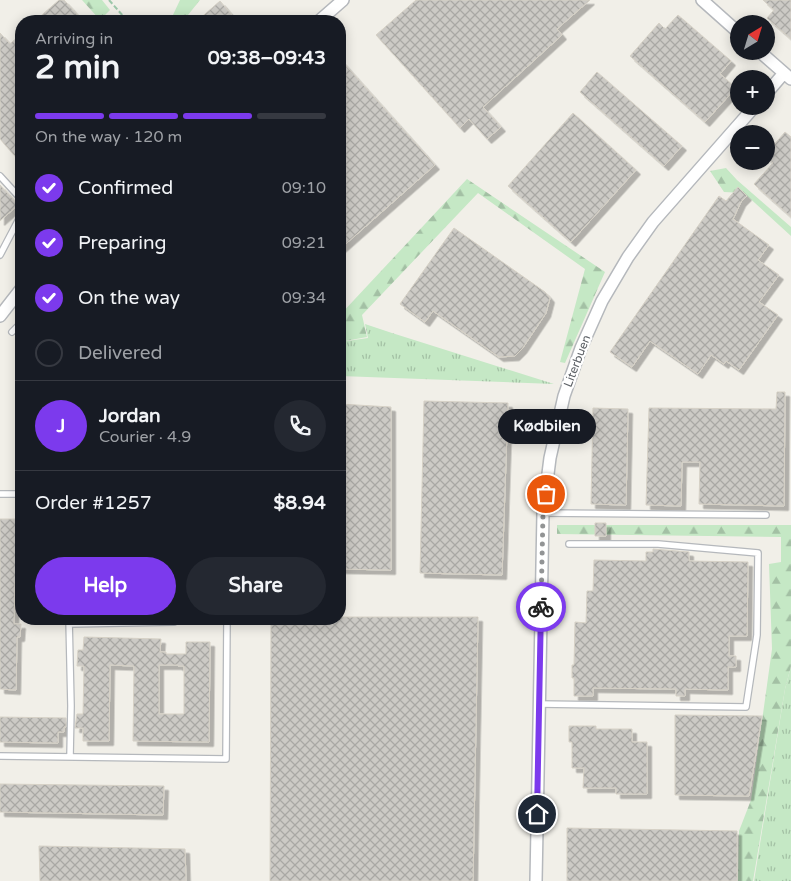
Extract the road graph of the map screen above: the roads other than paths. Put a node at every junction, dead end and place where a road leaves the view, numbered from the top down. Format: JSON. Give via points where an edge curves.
{"nodes":[{"id":1,"x":343,"y":0,"type":"edge"},
{"id":2,"x":702,"y":0,"type":"edge"},
{"id":3,"x":326,"y":15,"type":"edge"},
{"id":4,"x":730,"y":25,"type":"edge"},
{"id":5,"x":769,"y":60,"type":"edge"},
{"id":6,"x":788,"y":76,"type":"edge"},
{"id":7,"x":775,"y":87,"type":"edge"},
{"id":8,"x":747,"y":115,"type":"edge"},
{"id":9,"x":0,"y":176,"type":"edge"},
{"id":10,"x":15,"y":192,"type":"edge"},
{"id":11,"x":15,"y":227,"type":"edge"},
{"id":12,"x":0,"y":255,"type":"edge"},
{"id":13,"x":15,"y":295,"type":"edge"},
{"id":14,"x":2,"y":309,"type":"edge"},
{"id":15,"x":15,"y":329,"type":"edge"},
{"id":16,"x":12,"y":332,"type":"dead end"},
{"id":17,"x":0,"y":494,"type":"edge"},
{"id":18,"x":15,"y":494,"type":"edge"},
{"id":19,"x":543,"y":513,"type":"junction"},
{"id":20,"x":766,"y":515,"type":"dead end"},
{"id":21,"x":569,"y":544,"type":"dead end"},
{"id":22,"x":69,"y":625,"type":"edge"},
{"id":23,"x":227,"y":625,"type":"edge"},
{"id":24,"x":540,"y":704,"type":"junction"},
{"id":25,"x":0,"y":756,"type":"edge"},
{"id":26,"x":70,"y":757,"type":"junction"},
{"id":27,"x":536,"y":881,"type":"edge"}],
"edges":[{"from":1,"to":3,"type":"street"},
{"from":2,"to":4,"type":"street"},
{"from":5,"to":6,"type":"street"},
{"from":6,"to":7,"type":"street"},
{"from":8,"to":19,"type":"street","name":"Literbuen","via":[[653,222],[602,301],[564,396],[550,458]]},
{"from":9,"to":10,"type":"lane"},
{"from":11,"to":12,"type":"lane"},
{"from":13,"to":14,"type":"street"},
{"from":15,"to":16,"type":"lane"},
{"from":17,"to":18,"type":"lane"},
{"from":19,"to":20,"type":"lane"},
{"from":19,"to":24,"type":"street","name":"Literbuen"},
{"from":21,"to":24,"type":"lane","via":[[658,544],[758,553],[758,635],[746,707]]},
{"from":22,"to":26,"type":"lane"},
{"from":23,"to":26,"type":"lane","via":[[226,759]]},
{"from":24,"to":27,"type":"street","name":"Literbuen"},
{"from":25,"to":26,"type":"lane"}]}
